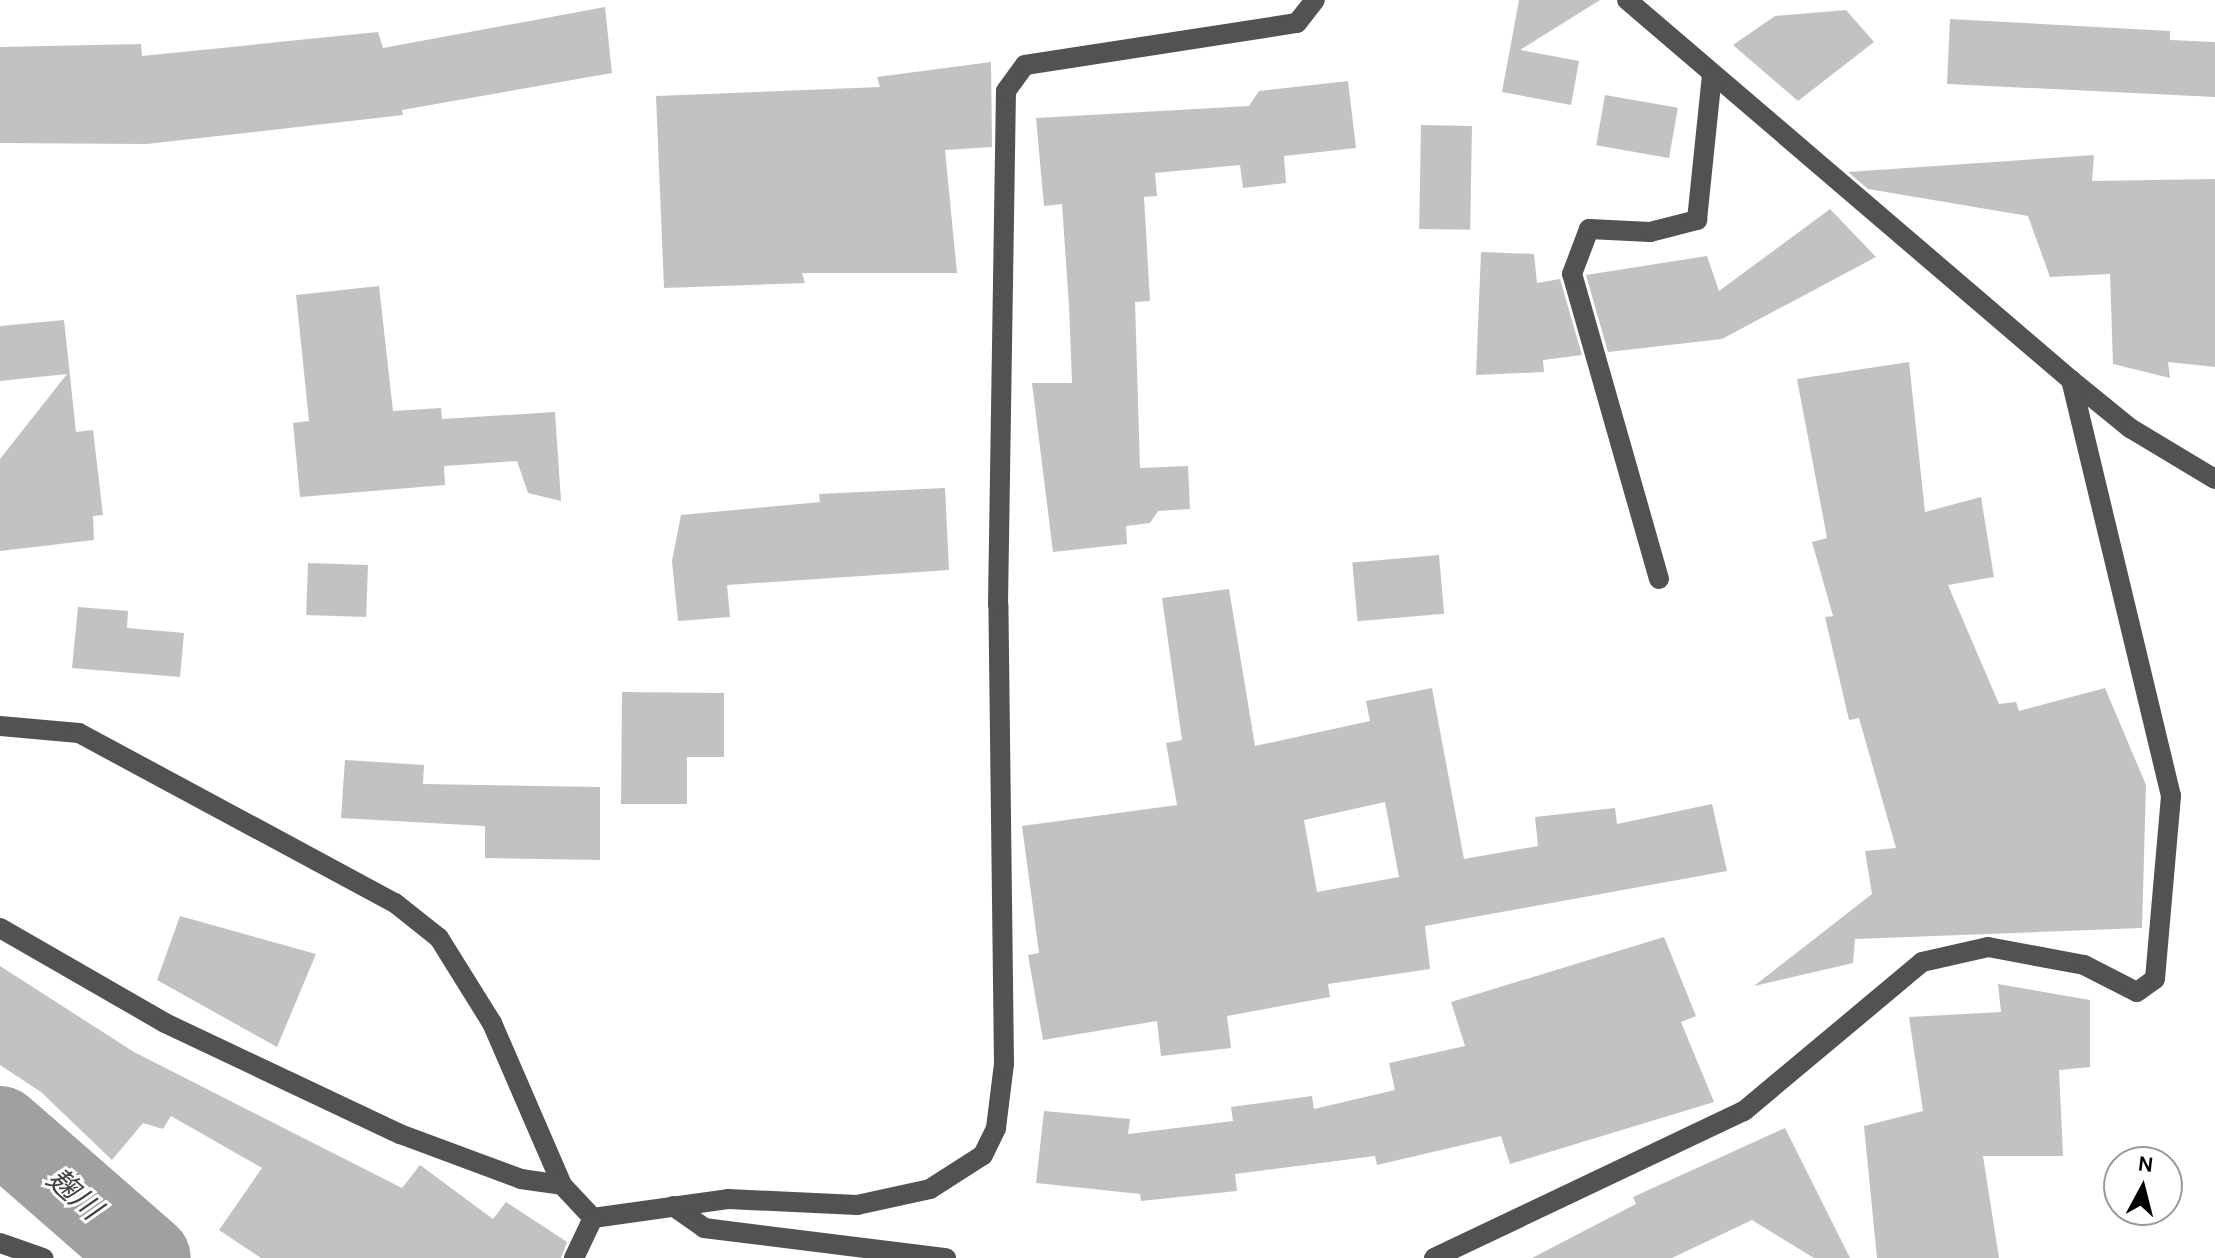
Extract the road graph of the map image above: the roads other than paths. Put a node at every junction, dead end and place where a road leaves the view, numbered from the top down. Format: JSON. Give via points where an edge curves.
{"nodes":[{"id":1,"x":1315,"y":0,"type":"edge"},
{"id":2,"x":1627,"y":0,"type":"edge"},
{"id":3,"x":1712,"y":75,"type":"junction"},
{"id":4,"x":2071,"y":380,"type":"junction"},
{"id":5,"x":2215,"y":479,"type":"edge"},
{"id":6,"x":1659,"y":579,"type":"dead end"},
{"id":7,"x":0,"y":726,"type":"edge"},
{"id":8,"x":0,"y":928,"type":"edge"},
{"id":9,"x":562,"y":1185,"type":"junction"},
{"id":10,"x":673,"y":1206,"type":"junction"},
{"id":11,"x":593,"y":1218,"type":"junction"},
{"id":12,"x":0,"y":1243,"type":"edge"},
{"id":13,"x":43,"y":1258,"type":"edge"},
{"id":14,"x":574,"y":1258,"type":"edge"},
{"id":15,"x":946,"y":1258,"type":"edge"},
{"id":16,"x":1434,"y":1258,"type":"edge"}],
"edges":[{"from":1,"to":10,"type":"street","via":[[1297,23],[1025,65],[1006,91],[998,604],[1004,1064],[996,1128],[983,1155],[930,1189],[857,1205],[728,1199]]},
{"from":2,"to":3,"type":"street"},
{"from":3,"to":4,"type":"street","via":[[1891,219]]},
{"from":3,"to":6,"type":"street","via":[[1697,220],[1650,232],[1589,229],[1572,274]]},
{"from":4,"to":5,"type":"street","via":[[2130,428]]},
{"from":4,"to":16,"type":"street","via":[[2171,796],[2155,979],[2137,992],[2084,965],[1988,947],[1922,962],[1744,1111]]},
{"from":7,"to":9,"type":"street","via":[[79,733],[395,903],[439,938],[492,1023]]},
{"from":8,"to":9,"type":"street","via":[[165,1023],[400,1134],[521,1179]]},
{"from":9,"to":11,"type":"street"},
{"from":10,"to":11,"type":"street"},
{"from":10,"to":15,"type":"street","via":[[704,1228]]},
{"from":11,"to":14,"type":"street"},
{"from":12,"to":13,"type":"street"}]}
